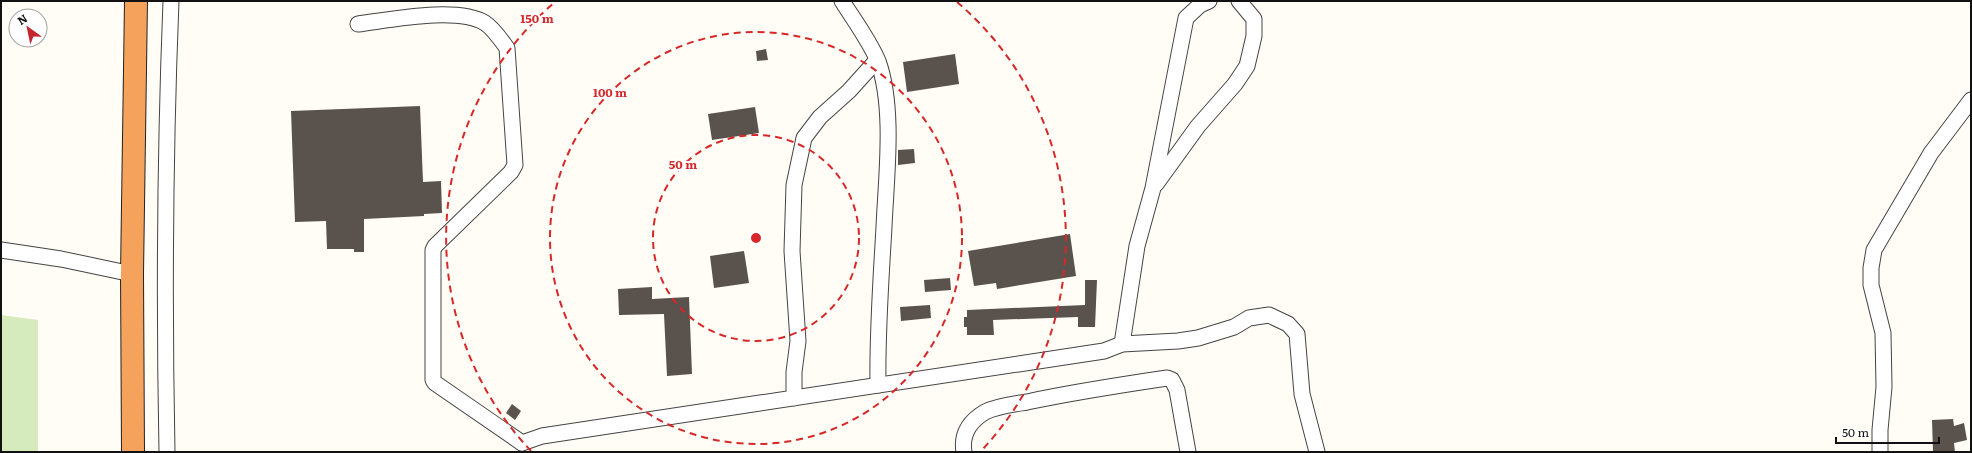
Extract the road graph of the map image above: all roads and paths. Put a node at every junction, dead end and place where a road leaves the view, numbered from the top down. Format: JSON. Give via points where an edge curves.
{"nodes":[{"id":1,"x":136,"y":1,"type":"edge"},
{"id":2,"x":172,"y":1,"type":"edge"},
{"id":3,"x":842,"y":1,"type":"edge"},
{"id":4,"x":1209,"y":1,"type":"edge"},
{"id":5,"x":1239,"y":1,"type":"edge"},
{"id":6,"x":358,"y":24,"type":"dead end"},
{"id":7,"x":877,"y":60,"type":"junction"},
{"id":8,"x":1971,"y":100,"type":"edge"},
{"id":9,"x":1153,"y":188,"type":"junction"},
{"id":10,"x":1,"y":250,"type":"edge"},
{"id":11,"x":132,"y":274,"type":"junction"},
{"id":12,"x":1122,"y":344,"type":"junction"},
{"id":13,"x":878,"y":385,"type":"junction"},
{"id":14,"x":794,"y":398,"type":"junction"},
{"id":15,"x":522,"y":447,"type":"edge"},
{"id":16,"x":134,"y":452,"type":"edge"},
{"id":17,"x":167,"y":452,"type":"edge"},
{"id":18,"x":964,"y":452,"type":"edge"},
{"id":19,"x":1188,"y":452,"type":"edge"},
{"id":20,"x":1317,"y":452,"type":"edge"},
{"id":21,"x":1880,"y":452,"type":"edge"}],
"edges":[{"from":1,"to":11,"type":"highway"},
{"from":2,"to":17,"type":"street","via":[[165,355]]},
{"from":3,"to":7,"type":"street"},
{"from":4,"to":9,"type":"street","via":[[1200,5],[1186,18]]},
{"from":5,"to":9,"type":"street","via":[[1254,19],[1254,36],[1247,66],[1235,84],[1198,126]]},
{"from":6,"to":15,"type":"street","via":[[410,17],[469,16],[485,23],[507,48],[515,166],[433,250],[433,380]]},
{"from":7,"to":13,"type":"street","via":[[887,100],[888,178],[877,342]]},
{"from":7,"to":14,"type":"street","via":[[849,91],[820,117],[804,138],[794,192],[792,251],[798,341]]},
{"from":8,"to":21,"type":"street","via":[[1931,153],[1874,250],[1871,285],[1883,333],[1884,387]]},
{"from":9,"to":12,"type":"street","via":[[1137,246]]},
{"from":10,"to":11,"type":"street"},
{"from":11,"to":16,"type":"highway"},
{"from":12,"to":13,"type":"street","via":[[1104,351]]},
{"from":12,"to":20,"type":"street","via":[[1198,338],[1234,327],[1249,318],[1269,315],[1288,324],[1297,334],[1302,394]]},
{"from":13,"to":14,"type":"street"},
{"from":14,"to":15,"type":"street","via":[[542,436]]},
{"from":18,"to":19,"type":"street","via":[[966,430],[974,420],[987,411],[1076,391],[1167,378],[1172,380],[1177,390]]}]}
